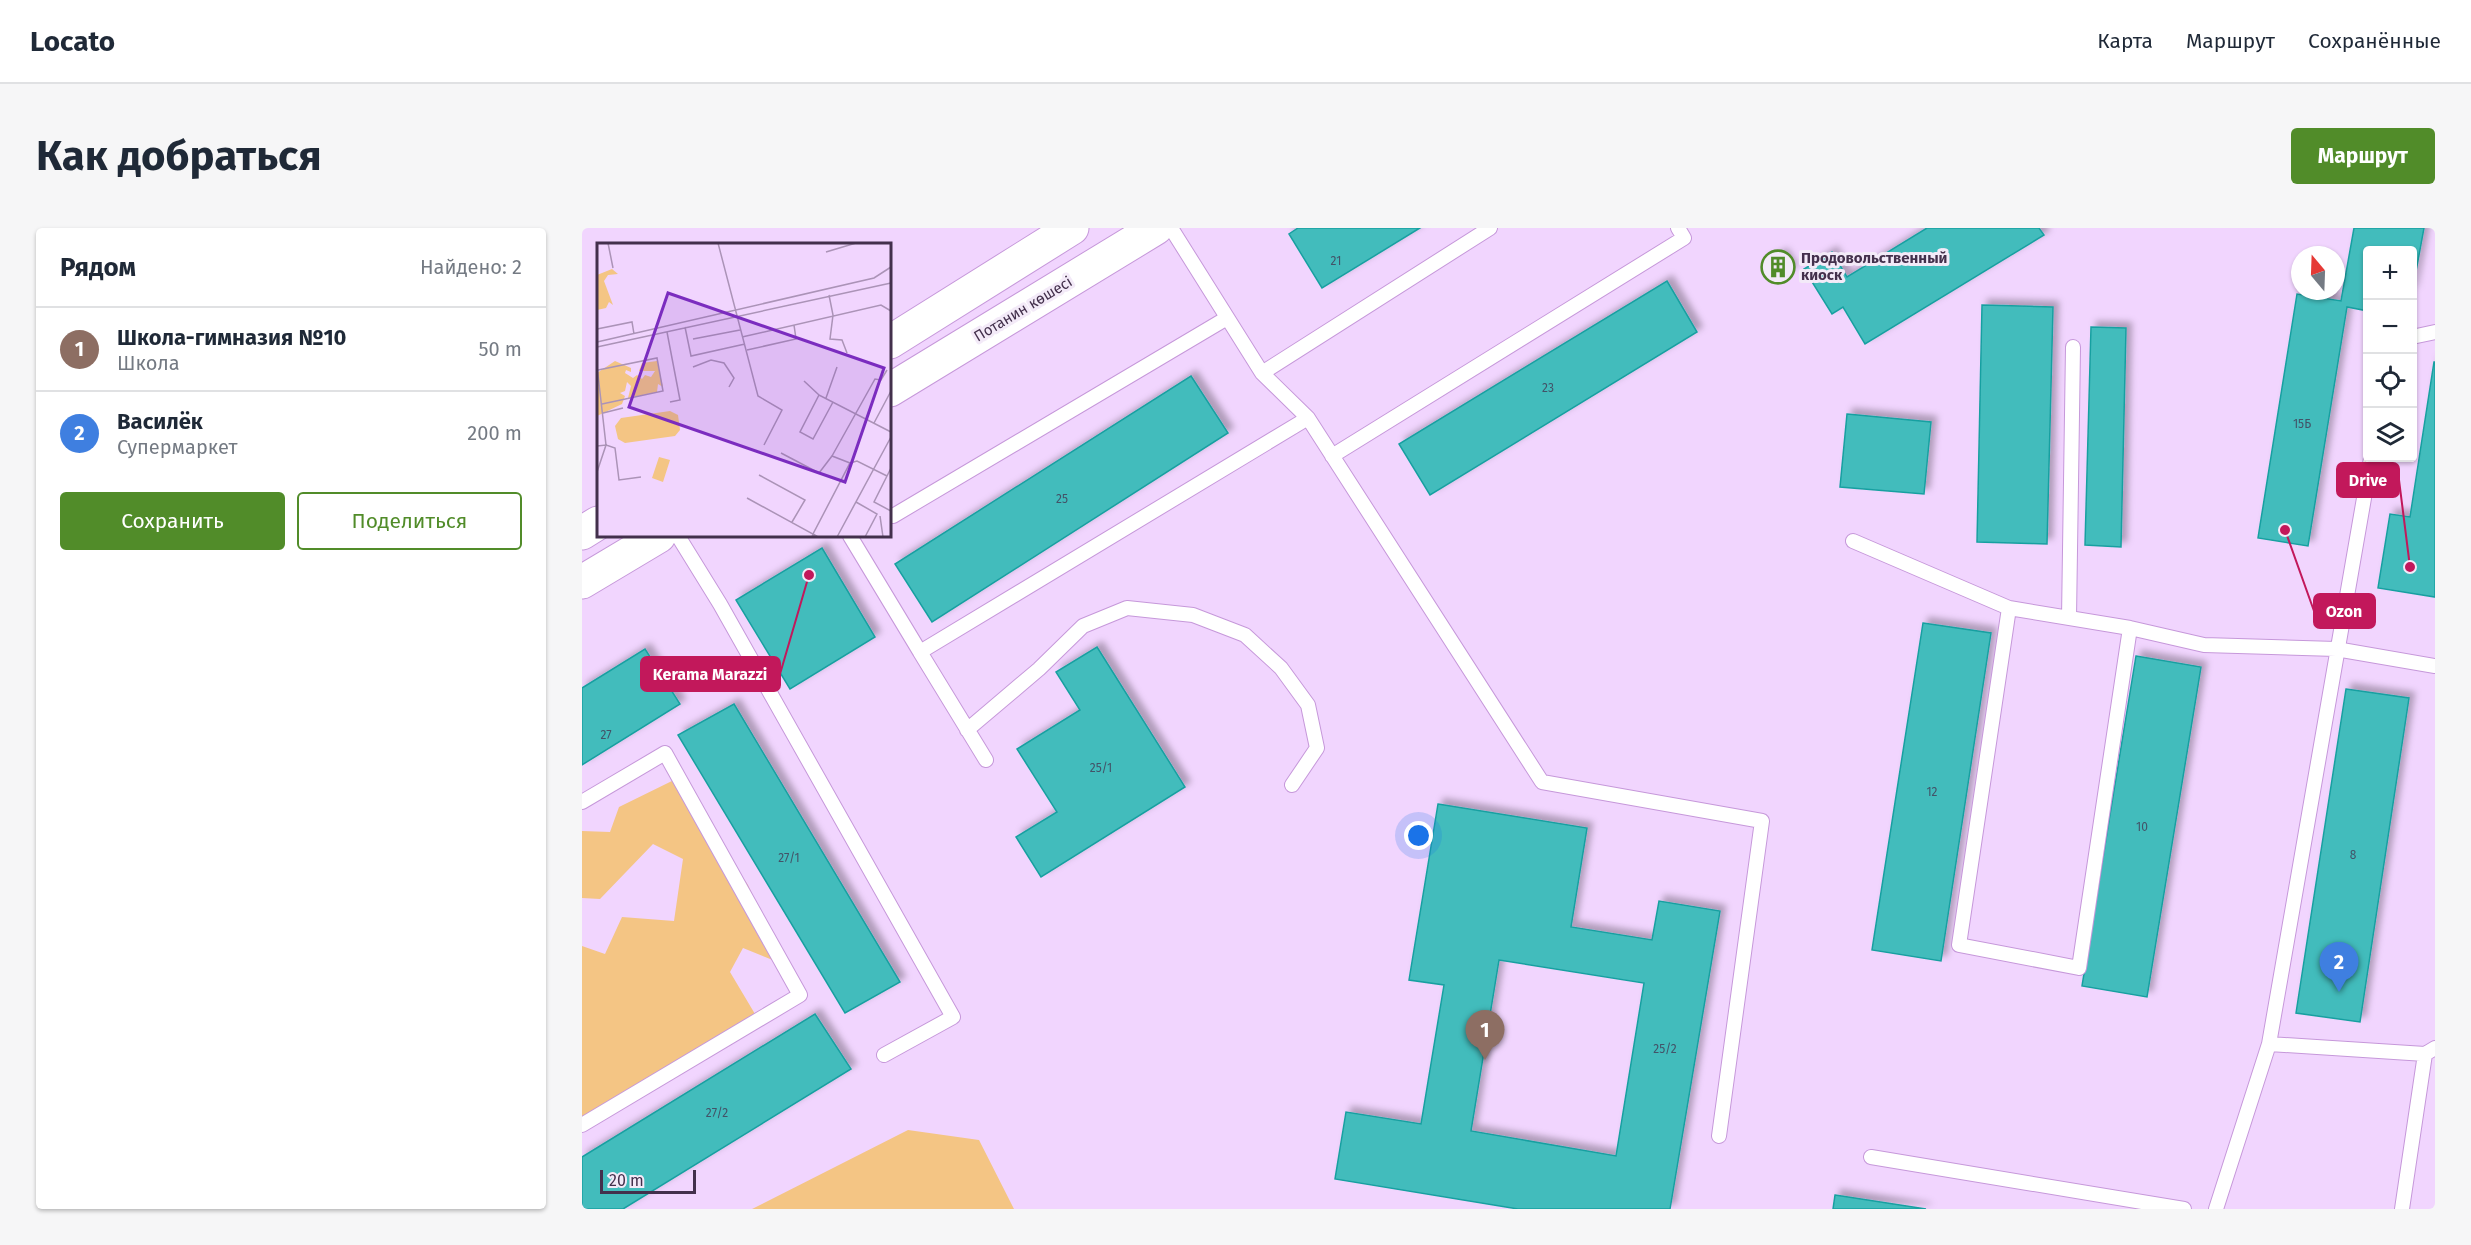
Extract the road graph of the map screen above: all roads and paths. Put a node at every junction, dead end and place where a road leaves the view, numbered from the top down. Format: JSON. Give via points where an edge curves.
{"nodes":[{"id":1,"x":1072,"y":228,"type":"edge"},
{"id":2,"x":1156,"y":228,"type":"edge"},
{"id":3,"x":1172,"y":228,"type":"edge"},
{"id":4,"x":1490,"y":228,"type":"edge"},
{"id":5,"x":1678,"y":228,"type":"edge"},
{"id":6,"x":1227,"y":318,"type":"junction"},
{"id":7,"x":2435,"y":332,"type":"edge"},
{"id":8,"x":2417,"y":336,"type":"edge"},
{"id":9,"x":891,"y":341,"type":"edge"},
{"id":10,"x":2073,"y":347,"type":"dead end"},
{"id":11,"x":1262,"y":373,"type":"junction"},
{"id":12,"x":891,"y":389,"type":"edge"},
{"id":13,"x":1308,"y":418,"type":"junction"},
{"id":14,"x":1332,"y":456,"type":"junction"},
{"id":15,"x":2370,"y":462,"type":"edge"},
{"id":16,"x":893,"y":516,"type":"dead end"},
{"id":17,"x":597,"y":524,"type":"edge"},
{"id":18,"x":582,"y":533,"type":"edge"},
{"id":19,"x":657,"y":537,"type":"edge"},
{"id":20,"x":679,"y":537,"type":"edge"},
{"id":21,"x":851,"y":537,"type":"edge"},
{"id":22,"x":1853,"y":541,"type":"dead end"},
{"id":23,"x":582,"y":582,"type":"edge"},
{"id":24,"x":2009,"y":608,"type":"junction"},
{"id":25,"x":2068,"y":618,"type":"junction"},
{"id":26,"x":2130,"y":628,"type":"junction"},
{"id":27,"x":2336,"y":649,"type":"junction"},
{"id":28,"x":920,"y":652,"type":"junction"},
{"id":29,"x":2435,"y":666,"type":"edge"},
{"id":30,"x":967,"y":730,"type":"junction"},
{"id":31,"x":986,"y":760,"type":"dead end"},
{"id":32,"x":1292,"y":785,"type":"dead end"},
{"id":33,"x":582,"y":802,"type":"edge"},
{"id":34,"x":2269,"y":1044,"type":"junction"},
{"id":35,"x":2430,"y":1051,"type":"edge"},
{"id":36,"x":884,"y":1055,"type":"dead end"},
{"id":37,"x":582,"y":1125,"type":"edge"},
{"id":38,"x":1719,"y":1136,"type":"dead end"},
{"id":39,"x":1871,"y":1157,"type":"dead end"},
{"id":40,"x":2184,"y":1209,"type":"edge"},
{"id":41,"x":2216,"y":1209,"type":"edge"},
{"id":42,"x":2403,"y":1209,"type":"edge"}],
"edges":[{"from":1,"to":9,"type":"main road"},
{"from":2,"to":12,"type":"main road","name":"Потанин көшесі"},
{"from":3,"to":6,"type":"lane"},
{"from":4,"to":11,"type":"lane"},
{"from":5,"to":14,"type":"lane","via":[[1684,238]]},
{"from":6,"to":11,"type":"lane"},
{"from":6,"to":16,"type":"lane"},
{"from":7,"to":8,"type":"lane"},
{"from":10,"to":25,"type":"lane"},
{"from":11,"to":13,"type":"lane"},
{"from":13,"to":14,"type":"lane"},
{"from":13,"to":28,"type":"lane"},
{"from":14,"to":38,"type":"lane","via":[[1542,782],[1762,821]]},
{"from":15,"to":27,"type":"lane"},
{"from":17,"to":18,"type":"main road"},
{"from":19,"to":23,"type":"main road"},
{"from":20,"to":36,"type":"lane","via":[[953,1017]]},
{"from":21,"to":28,"type":"lane"},
{"from":22,"to":24,"type":"lane"},
{"from":24,"to":25,"type":"lane"},
{"from":24,"to":26,"type":"lane","via":[[1959,945],[2079,968]]},
{"from":25,"to":26,"type":"lane"},
{"from":26,"to":27,"type":"lane","via":[[2204,645]]},
{"from":27,"to":29,"type":"lane"},
{"from":27,"to":34,"type":"lane"},
{"from":28,"to":30,"type":"lane"},
{"from":30,"to":31,"type":"lane"},
{"from":30,"to":32,"type":"lane","via":[[1083,626],[1126,608],[1193,615],[1245,635],[1281,668],[1308,705],[1317,748]]},
{"from":33,"to":37,"type":"lane","via":[[665,753],[800,995]]},
{"from":34,"to":35,"type":"lane"},
{"from":34,"to":41,"type":"lane"},
{"from":35,"to":42,"type":"lane"},
{"from":39,"to":40,"type":"lane"}]}
